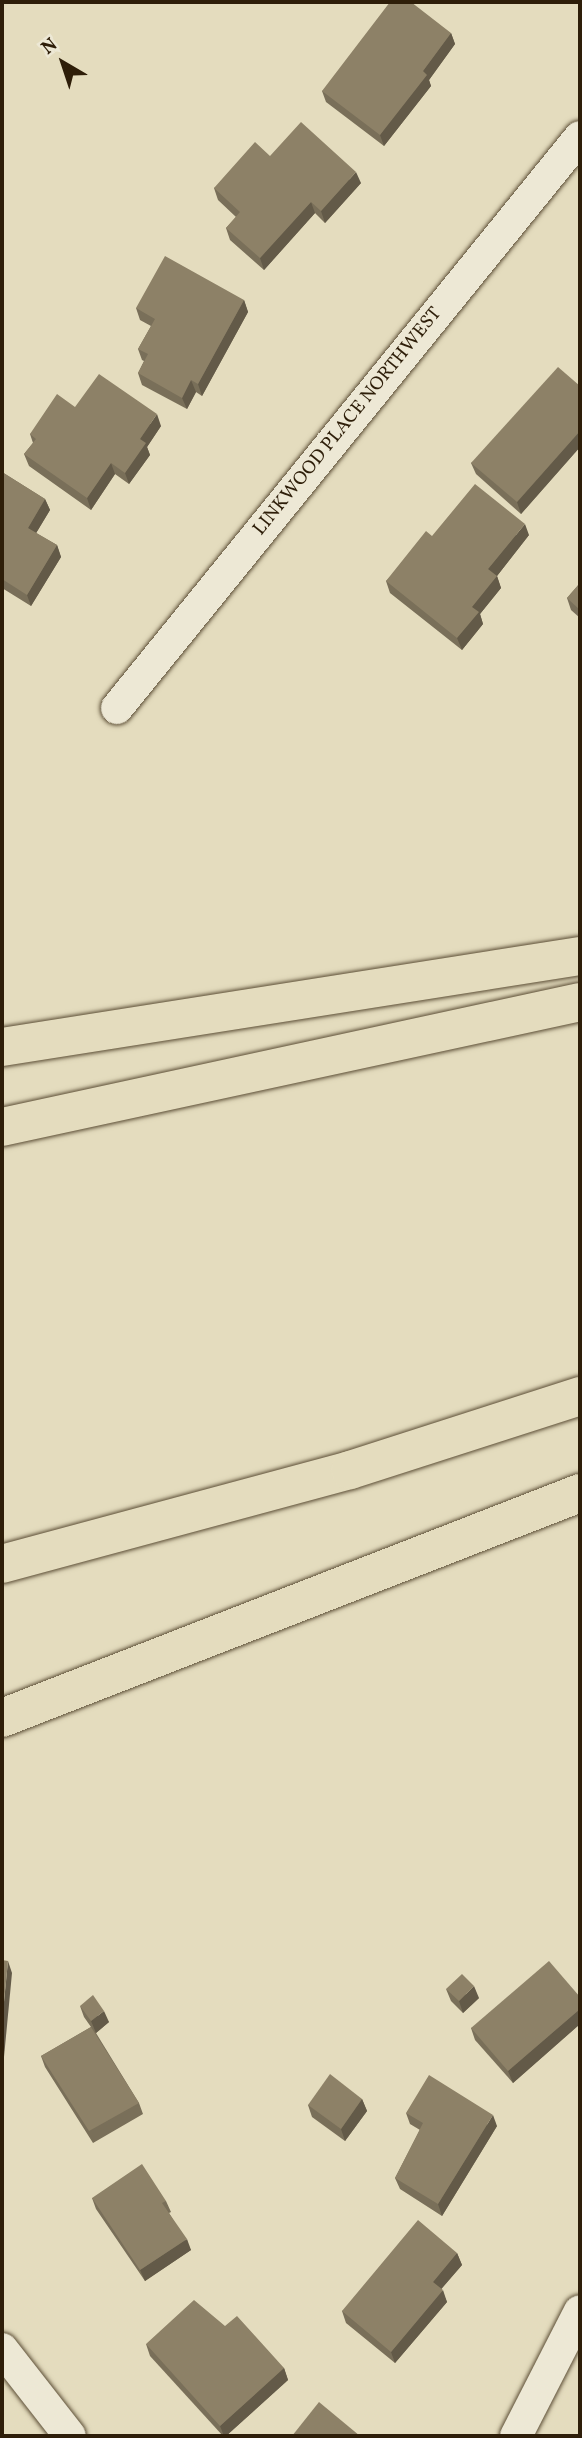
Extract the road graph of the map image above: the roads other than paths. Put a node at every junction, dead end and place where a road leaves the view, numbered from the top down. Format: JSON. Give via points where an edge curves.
{"nodes":[{"id":1,"x":580,"y":136,"type":"edge"},
{"id":2,"x":117,"y":708,"type":"dead end"},
{"id":3,"x":580,"y":956,"type":"edge"},
{"id":4,"x":580,"y":1002,"type":"edge"},
{"id":5,"x":2,"y":1047,"type":"edge"},
{"id":6,"x":2,"y":1127,"type":"edge"},
{"id":7,"x":580,"y":1396,"type":"edge"},
{"id":8,"x":580,"y":1493,"type":"edge"},
{"id":9,"x":2,"y":1564,"type":"edge"},
{"id":10,"x":2,"y":1718,"type":"edge"},
{"id":11,"x":580,"y":2312,"type":"edge"},
{"id":12,"x":2,"y":2349,"type":"edge"},
{"id":13,"x":71,"y":2436,"type":"edge"},
{"id":14,"x":516,"y":2436,"type":"edge"}],
"edges":[{"from":1,"to":2,"type":"street","name":"LINKWOOD PLACE NORTHWEST"},
{"from":3,"to":5,"type":"highway"},
{"from":4,"to":6,"type":"highway"},
{"from":7,"to":9,"type":"highway","via":[[350,1470]]},
{"from":8,"to":10,"type":"highway"},
{"from":11,"to":14,"type":"street"},
{"from":12,"to":13,"type":"street"}]}
